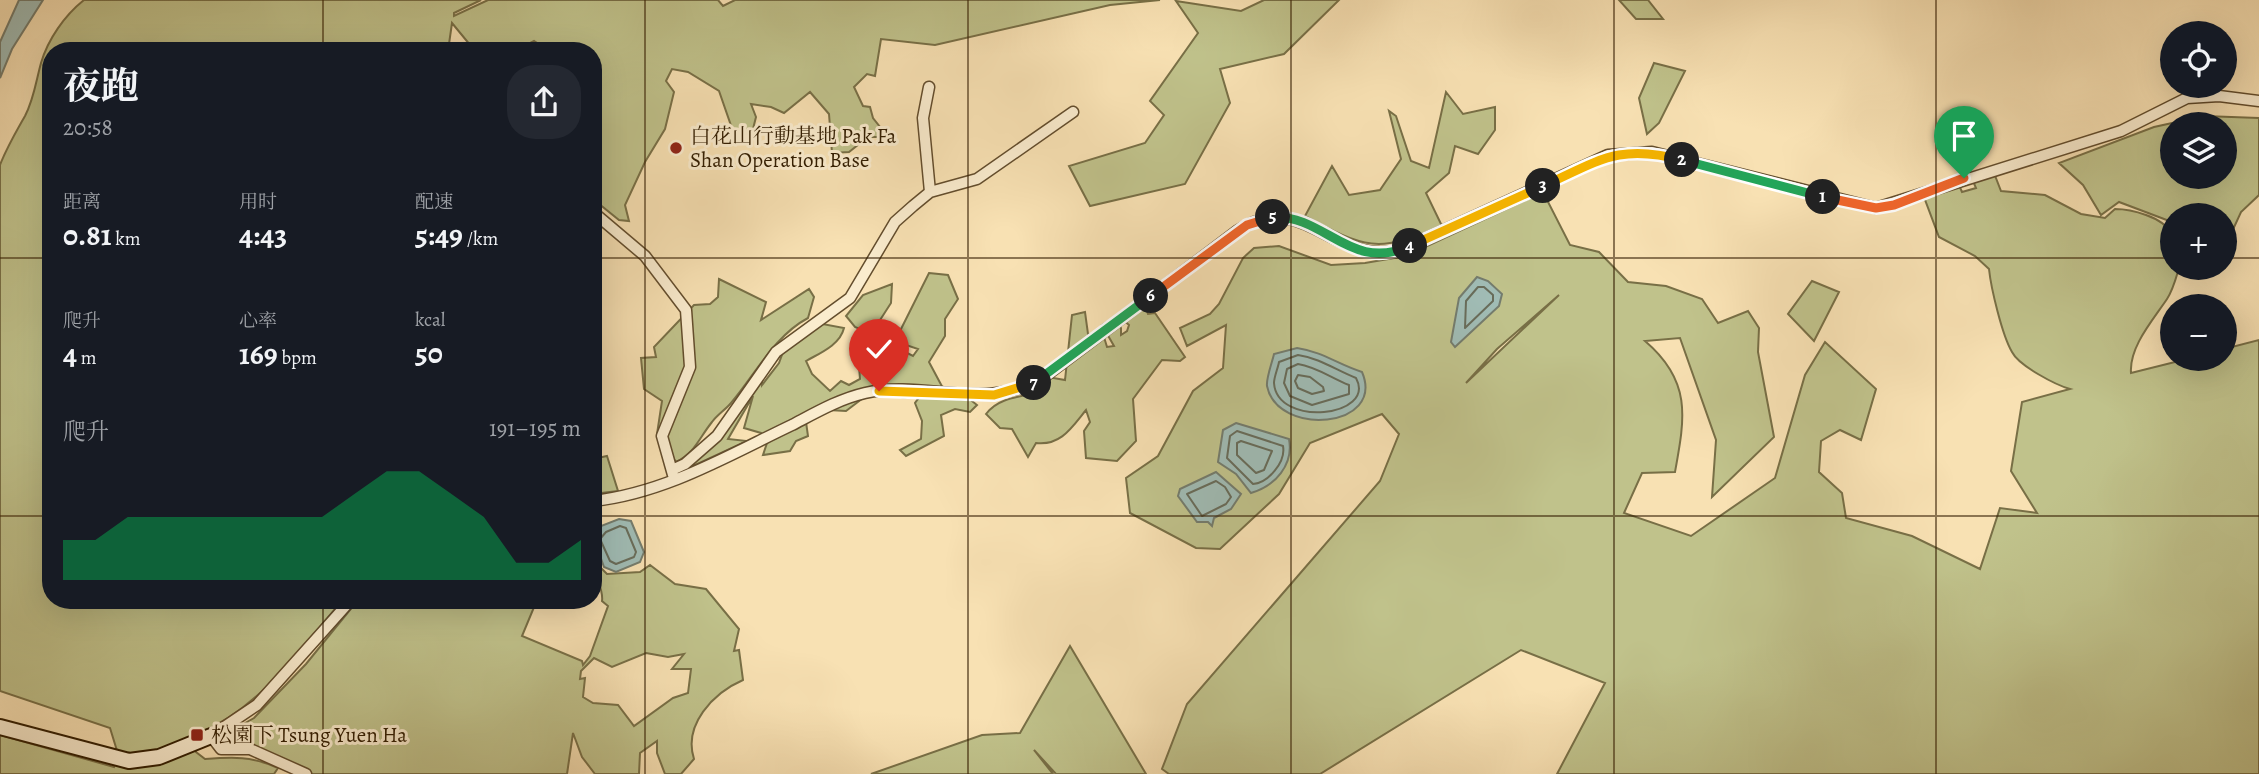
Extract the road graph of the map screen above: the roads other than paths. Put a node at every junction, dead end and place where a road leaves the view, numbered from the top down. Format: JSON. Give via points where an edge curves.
{"nodes":[{"id":1,"x":929,"y":87,"type":"dead end"},
{"id":2,"x":2259,"y":101,"type":"edge"},
{"id":3,"x":1073,"y":112,"type":"dead end"},
{"id":4,"x":930,"y":192,"type":"junction"},
{"id":5,"x":602,"y":220,"type":"edge"},
{"id":6,"x":672,"y":470,"type":"junction"},
{"id":7,"x":675,"y":482,"type":"junction"},
{"id":8,"x":602,"y":500,"type":"edge"},
{"id":9,"x":343,"y":609,"type":"edge"},
{"id":10,"x":0,"y":727,"type":"edge"},
{"id":11,"x":211,"y":736,"type":"junction"},
{"id":12,"x":306,"y":774,"type":"edge"}],
"edges":[{"from":1,"to":4,"type":"street","via":[[923,118]]},
{"from":2,"to":7,"type":"street","via":[[2219,96],[2187,99],[2122,131],[1876,208],[1652,152],[1624,152],[1608,155],[1388,253],[1355,250],[1296,219],[1263,218],[1237,231],[1027,386],[994,395],[891,390],[856,396]]},
{"from":3,"to":4,"type":"street","via":[[977,179]]},
{"from":4,"to":6,"type":"street","via":[[895,222],[850,298],[776,352],[717,436]]},
{"from":5,"to":6,"type":"street","via":[[645,256],[686,310],[690,367],[662,436]]},
{"from":6,"to":7,"type":"street"},
{"from":7,"to":8,"type":"street"},
{"from":9,"to":11,"type":"street","via":[[257,705]]},
{"from":10,"to":11,"type":"street","via":[[129,761],[159,757]]},
{"from":11,"to":12,"type":"street","via":[[221,749],[250,749]]}]}
